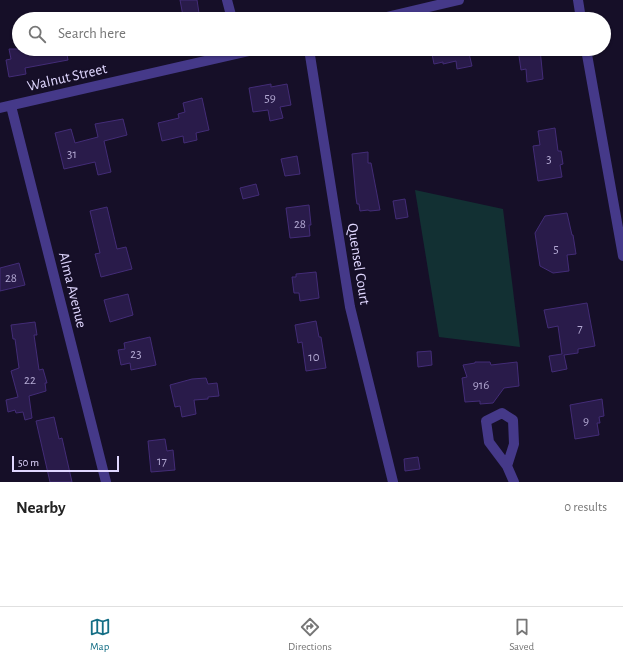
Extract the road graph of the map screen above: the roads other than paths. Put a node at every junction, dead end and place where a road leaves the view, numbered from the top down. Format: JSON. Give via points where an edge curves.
{"nodes":[{"id":1,"x":227,"y":0,"type":"edge"},
{"id":2,"x":458,"y":0,"type":"edge"},
{"id":3,"x":578,"y":0,"type":"edge"},
{"id":4,"x":230,"y":12,"type":"edge"},
{"id":5,"x":407,"y":12,"type":"edge"},
{"id":6,"x":580,"y":12,"type":"edge"},
{"id":7,"x":219,"y":56,"type":"edge"},
{"id":8,"x":310,"y":56,"type":"edge"},
{"id":9,"x":587,"y":56,"type":"edge"},
{"id":10,"x":11,"y":106,"type":"junction"},
{"id":11,"x":0,"y":108,"type":"edge"},
{"id":12,"x":623,"y":256,"type":"edge"},
{"id":13,"x":507,"y":466,"type":"junction"},
{"id":14,"x":106,"y":482,"type":"edge"},
{"id":15,"x":393,"y":482,"type":"edge"},
{"id":16,"x":514,"y":482,"type":"edge"}],
"edges":[{"from":1,"to":4,"type":"street"},
{"from":2,"to":5,"type":"street"},
{"from":3,"to":6,"type":"street"},
{"from":7,"to":10,"type":"street","name":"Walnut Street"},
{"from":8,"to":15,"type":"street","name":"Quensel Court","via":[[350,307]]},
{"from":9,"to":12,"type":"street"},
{"from":10,"to":11,"type":"street","name":"Walnut Street"},
{"from":10,"to":14,"type":"street","name":"Alma Avenue"},
{"from":13,"to":13,"type":"street","via":[[514,444],[514,420],[502,413],[486,421],[489,442]]},
{"from":13,"to":16,"type":"street"}]}
